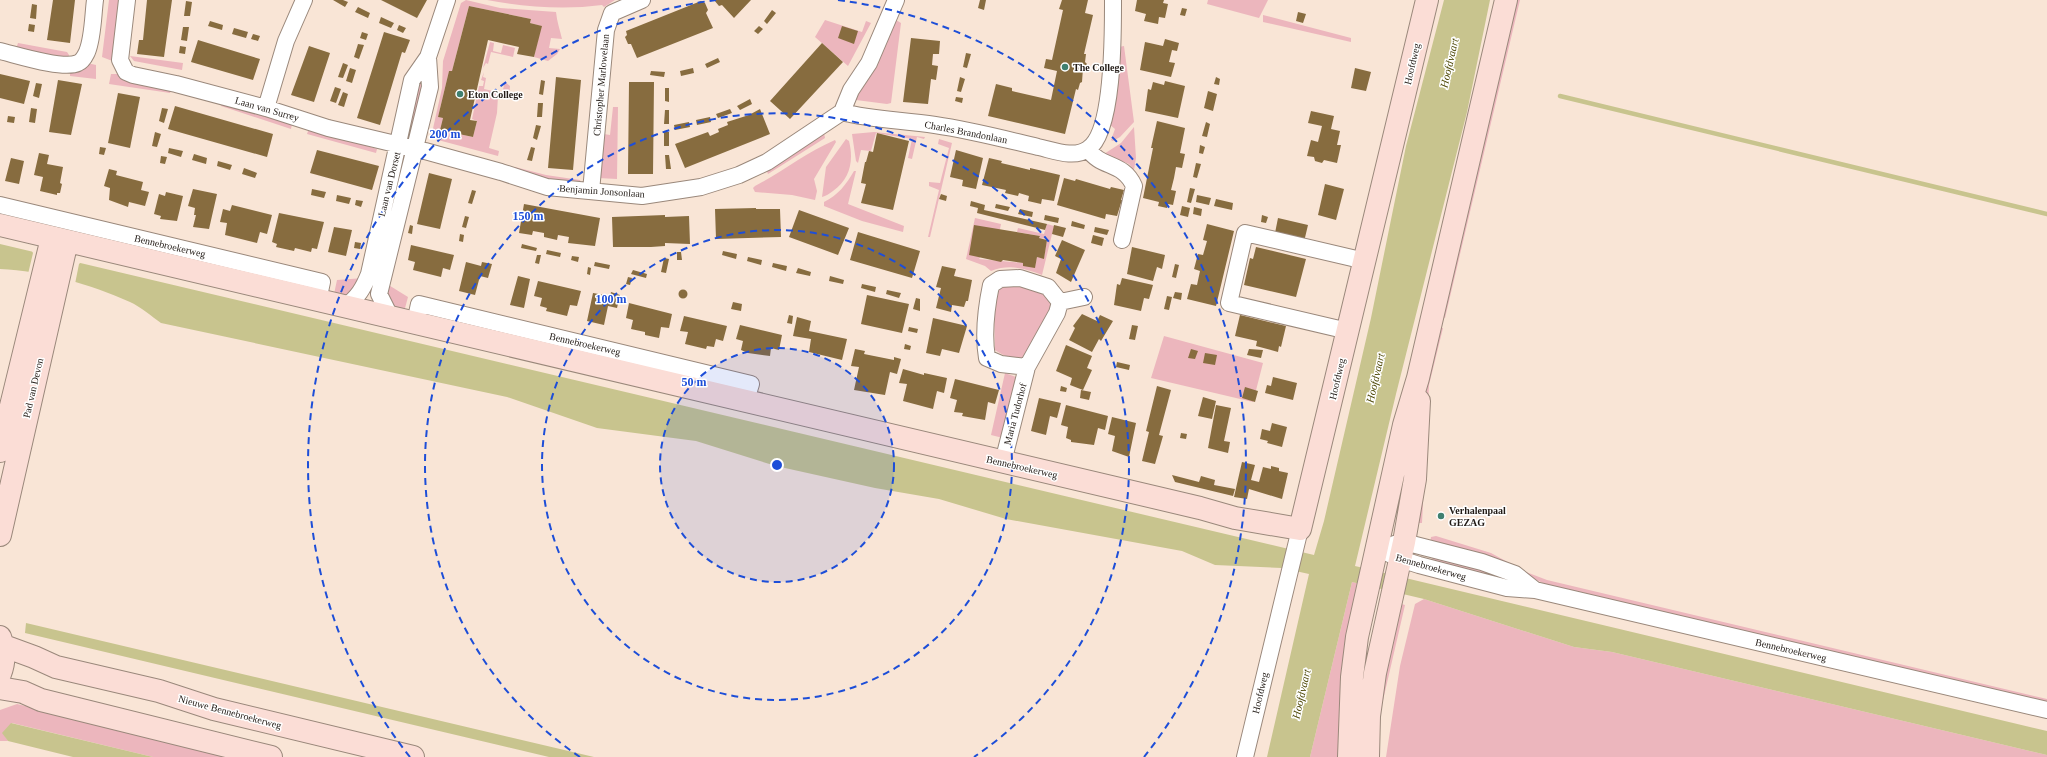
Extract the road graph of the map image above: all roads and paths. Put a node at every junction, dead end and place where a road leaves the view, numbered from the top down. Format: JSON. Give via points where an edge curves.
{"nodes":[{"id":1,"x":95,"y":0,"type":"edge"},
{"id":2,"x":128,"y":0,"type":"edge"},
{"id":3,"x":304,"y":0,"type":"edge"},
{"id":4,"x":447,"y":0,"type":"edge"},
{"id":5,"x":642,"y":0,"type":"edge"},
{"id":6,"x":896,"y":0,"type":"edge"},
{"id":7,"x":1113,"y":0,"type":"edge"},
{"id":8,"x":1427,"y":0,"type":"edge"},
{"id":9,"x":1506,"y":0,"type":"edge"},
{"id":10,"x":0,"y":50,"type":"edge"},
{"id":11,"x":428,"y":57,"type":"junction"},
{"id":12,"x":266,"y":108,"type":"junction"},
{"id":13,"x":842,"y":112,"type":"junction"},
{"id":14,"x":399,"y":145,"type":"junction"},
{"id":15,"x":414,"y":148,"type":"junction"},
{"id":16,"x":1088,"y":149,"type":"junction"},
{"id":17,"x":591,"y":191,"type":"junction"},
{"id":18,"x":0,"y":205,"type":"edge"},
{"id":19,"x":0,"y":225,"type":"edge"},
{"id":20,"x":1122,"y":240,"type":"dead end"},
{"id":21,"x":58,"y":245,"type":"junction"},
{"id":22,"x":1365,"y":261,"type":"junction"},
{"id":23,"x":47,"y":288,"type":"junction"},
{"id":24,"x":1084,"y":297,"type":"dead end"},
{"id":25,"x":318,"y":301,"type":"junction"},
{"id":26,"x":1060,"y":302,"type":"junction"},
{"id":27,"x":345,"y":307,"type":"junction"},
{"id":28,"x":390,"y":316,"type":"junction"},
{"id":29,"x":1348,"y":331,"type":"junction"},
{"id":30,"x":1027,"y":367,"type":"junction"},
{"id":31,"x":1418,"y":378,"type":"junction"},
{"id":32,"x":0,"y":451,"type":"edge"},
{"id":33,"x":1003,"y":462,"type":"junction"},
{"id":34,"x":1300,"y":529,"type":"junction"},
{"id":35,"x":0,"y":535,"type":"edge"},
{"id":36,"x":1375,"y":557,"type":"junction"},
{"id":37,"x":1400,"y":558,"type":"junction"},
{"id":38,"x":2,"y":654,"type":"edge"},
{"id":39,"x":0,"y":688,"type":"edge"},
{"id":40,"x":40,"y":700,"type":"junction"},
{"id":41,"x":0,"y":702,"type":"edge"},
{"id":42,"x":2047,"y":710,"type":"edge"},
{"id":43,"x":271,"y":757,"type":"edge"},
{"id":44,"x":413,"y":757,"type":"edge"},
{"id":45,"x":1245,"y":757,"type":"edge"},
{"id":46,"x":1349,"y":757,"type":"edge"},
{"id":47,"x":1368,"y":757,"type":"edge"}],
"edges":[{"from":1,"to":10,"type":"street","via":[[88,51],[83,60],[68,66]]},
{"from":2,"to":12,"type":"street","name":"Laan van Surrey","via":[[120,55],[126,72]]},
{"from":3,"to":12,"type":"street","via":[[286,41]]},
{"from":4,"to":11,"type":"street","name":"Laan van Dorset"},
{"from":5,"to":17,"type":"street","name":"Christopher Marlowelaan","via":[[612,13],[606,30]]},
{"from":6,"to":13,"type":"street","via":[[869,63],[851,90]]},
{"from":7,"to":16,"type":"street","via":[[1110,88],[1098,138]]},
{"from":8,"to":22,"type":"street","name":"Hoofdweg"},
{"from":9,"to":31,"type":"street"},
{"from":11,"to":14,"type":"street","name":"Laan van Dorset","via":[[412,80]]},
{"from":11,"to":15,"type":"street","name":"Laan van Dorset","via":[[430,87]]},
{"from":12,"to":14,"type":"street","name":"Laan van Surrey","via":[[328,128]]},
{"from":13,"to":16,"type":"street","name":"Charles Brandonlaan","via":[[862,117],[967,130],[1064,153],[1073,154]]},
{"from":13,"to":17,"type":"street","name":"Benjamin Jonsonlaan","via":[[767,162],[713,184],[673,193],[642,196]]},
{"from":14,"to":15,"type":"street","name":"Laan van Surrey"},
{"from":14,"to":27,"type":"street","name":"Laan van Dorset","via":[[369,274],[363,290]]},
{"from":15,"to":17,"type":"street","name":"Benjamin Jonsonlaan","via":[[547,187]]},
{"from":15,"to":28,"type":"street","name":"Laan van Dorset","via":[[378,294]]},
{"from":16,"to":20,"type":"street","via":[[1094,158],[1124,170],[1134,186]]},
{"from":18,"to":25,"type":"street","name":"Bennebroekerweg","via":[[322,282]]},
{"from":19,"to":21,"type":"street","name":"Bennebroekerweg"},
{"from":21,"to":23,"type":"street","name":"Pad van Devon"},
{"from":21,"to":25,"type":"street","name":"Bennebroekerweg"},
{"from":22,"to":29,"type":"street","name":"Hoofdweg"},
{"from":22,"to":29,"type":"street","via":[[1245,233],[1229,303]]},
{"from":23,"to":32,"type":"street","name":"Pad van Devon"},
{"from":23,"to":35,"type":"street","name":"Pad van Devon"},
{"from":24,"to":26,"type":"street"},
{"from":25,"to":27,"type":"street","name":"Bennebroekerweg"},
{"from":26,"to":30,"type":"street","name":"Maria Tudorhof","via":[[1057,313]]},
{"from":26,"to":30,"type":"street","via":[[1048,287],[1020,278],[1000,279],[991,285],[984,341],[987,358],[1001,364]]},
{"from":27,"to":28,"type":"street","name":"Bennebroekerweg"},
{"from":28,"to":33,"type":"street","name":"Bennebroekerweg","via":[[415,324],[748,393]]},
{"from":29,"to":34,"type":"street","name":"Hoofdweg"},
{"from":30,"to":33,"type":"street","name":"Maria Tudorhof"},
{"from":31,"to":36,"type":"street","via":[[1404,425]]},
{"from":31,"to":37,"type":"street","via":[[1420,403],[1417,455]]},
{"from":33,"to":34,"type":"street","name":"Bennebroekerweg","via":[[1235,518]]},
{"from":34,"to":45,"type":"street","name":"Hoofdweg"},
{"from":36,"to":37,"type":"street","name":"Bennebroekerweg"},
{"from":36,"to":46,"type":"street","via":[[1357,637],[1352,677]]},
{"from":37,"to":42,"type":"street","name":"Bennebroekerweg","via":[[1508,588],[1535,590]]},
{"from":37,"to":47,"type":"street","via":[[1375,673],[1369,716]]},
{"from":38,"to":44,"type":"street","name":"Nieuwe Bennebroekerweg","via":[[34,657],[49,666],[159,691],[214,709]]},
{"from":39,"to":40,"type":"street","via":[[23,692]]},
{"from":40,"to":41,"type":"street"},
{"from":40,"to":43,"type":"street"}]}
